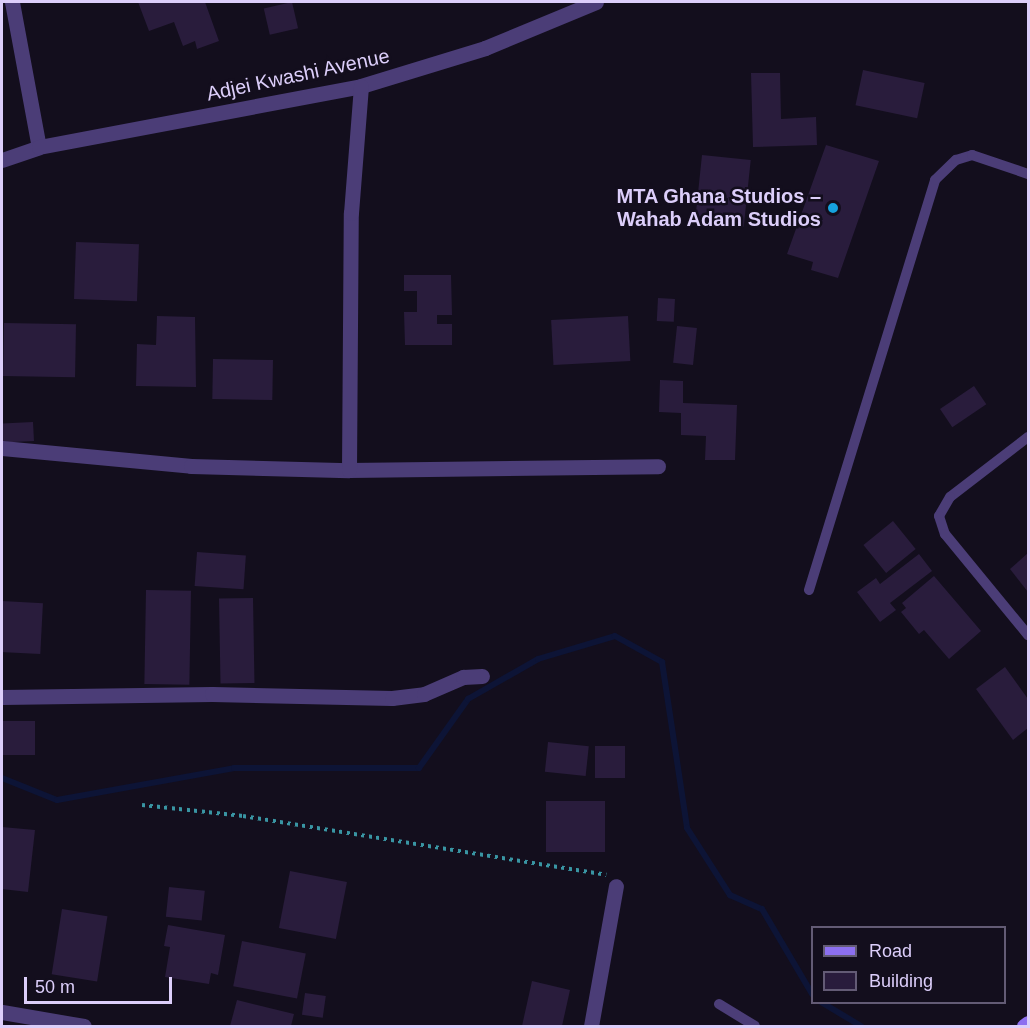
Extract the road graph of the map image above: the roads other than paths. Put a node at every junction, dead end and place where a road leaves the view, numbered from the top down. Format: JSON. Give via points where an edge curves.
{"nodes":[{"id":1,"x":12,"y":2,"type":"edge"},
{"id":2,"x":596,"y":2,"type":"edge"},
{"id":3,"x":361,"y":86,"type":"junction"},
{"id":4,"x":39,"y":147,"type":"junction"},
{"id":5,"x":2,"y":160,"type":"edge"},
{"id":6,"x":1029,"y":174,"type":"edge"},
{"id":7,"x":1029,"y":437,"type":"edge"},
{"id":8,"x":2,"y":448,"type":"edge"},
{"id":9,"x":658,"y":466,"type":"dead end"},
{"id":10,"x":349,"y":470,"type":"junction"},
{"id":11,"x":809,"y":590,"type":"dead end"},
{"id":12,"x":1029,"y":635,"type":"edge"},
{"id":13,"x":482,"y":676,"type":"dead end"},
{"id":14,"x":2,"y":697,"type":"edge"},
{"id":15,"x":616,"y":886,"type":"road end"},
{"id":16,"x":719,"y":1004,"type":"dead end"},
{"id":17,"x":2,"y":1012,"type":"edge"},
{"id":18,"x":1029,"y":1023,"type":"edge"},
{"id":19,"x":84,"y":1026,"type":"edge"},
{"id":20,"x":591,"y":1026,"type":"edge"},
{"id":21,"x":755,"y":1026,"type":"edge"},
{"id":22,"x":1024,"y":1026,"type":"edge"}],
"edges":[{"from":1,"to":4,"type":"street"},
{"from":2,"to":3,"type":"street","name":"Adjei Kwashi Avenue","via":[[485,48]]},
{"from":3,"to":4,"type":"street","name":"Adjei Kwashi Avenue"},
{"from":3,"to":10,"type":"street","via":[[351,213]]},
{"from":4,"to":5,"type":"street","name":"Adjei Kwashi Avenue"},
{"from":6,"to":11,"type":"lane","via":[[972,155],[956,160],[935,180]]},
{"from":7,"to":12,"type":"lane","via":[[950,497],[939,516],[945,534]]},
{"from":8,"to":10,"type":"street","via":[[191,466]]},
{"from":9,"to":10,"type":"street"},
{"from":13,"to":14,"type":"street","via":[[462,677],[424,694],[392,698],[212,694]]},
{"from":15,"to":20,"type":"street"},
{"from":16,"to":21,"type":"lane"},
{"from":17,"to":19,"type":"street"},
{"from":18,"to":22,"type":"street"}]}
